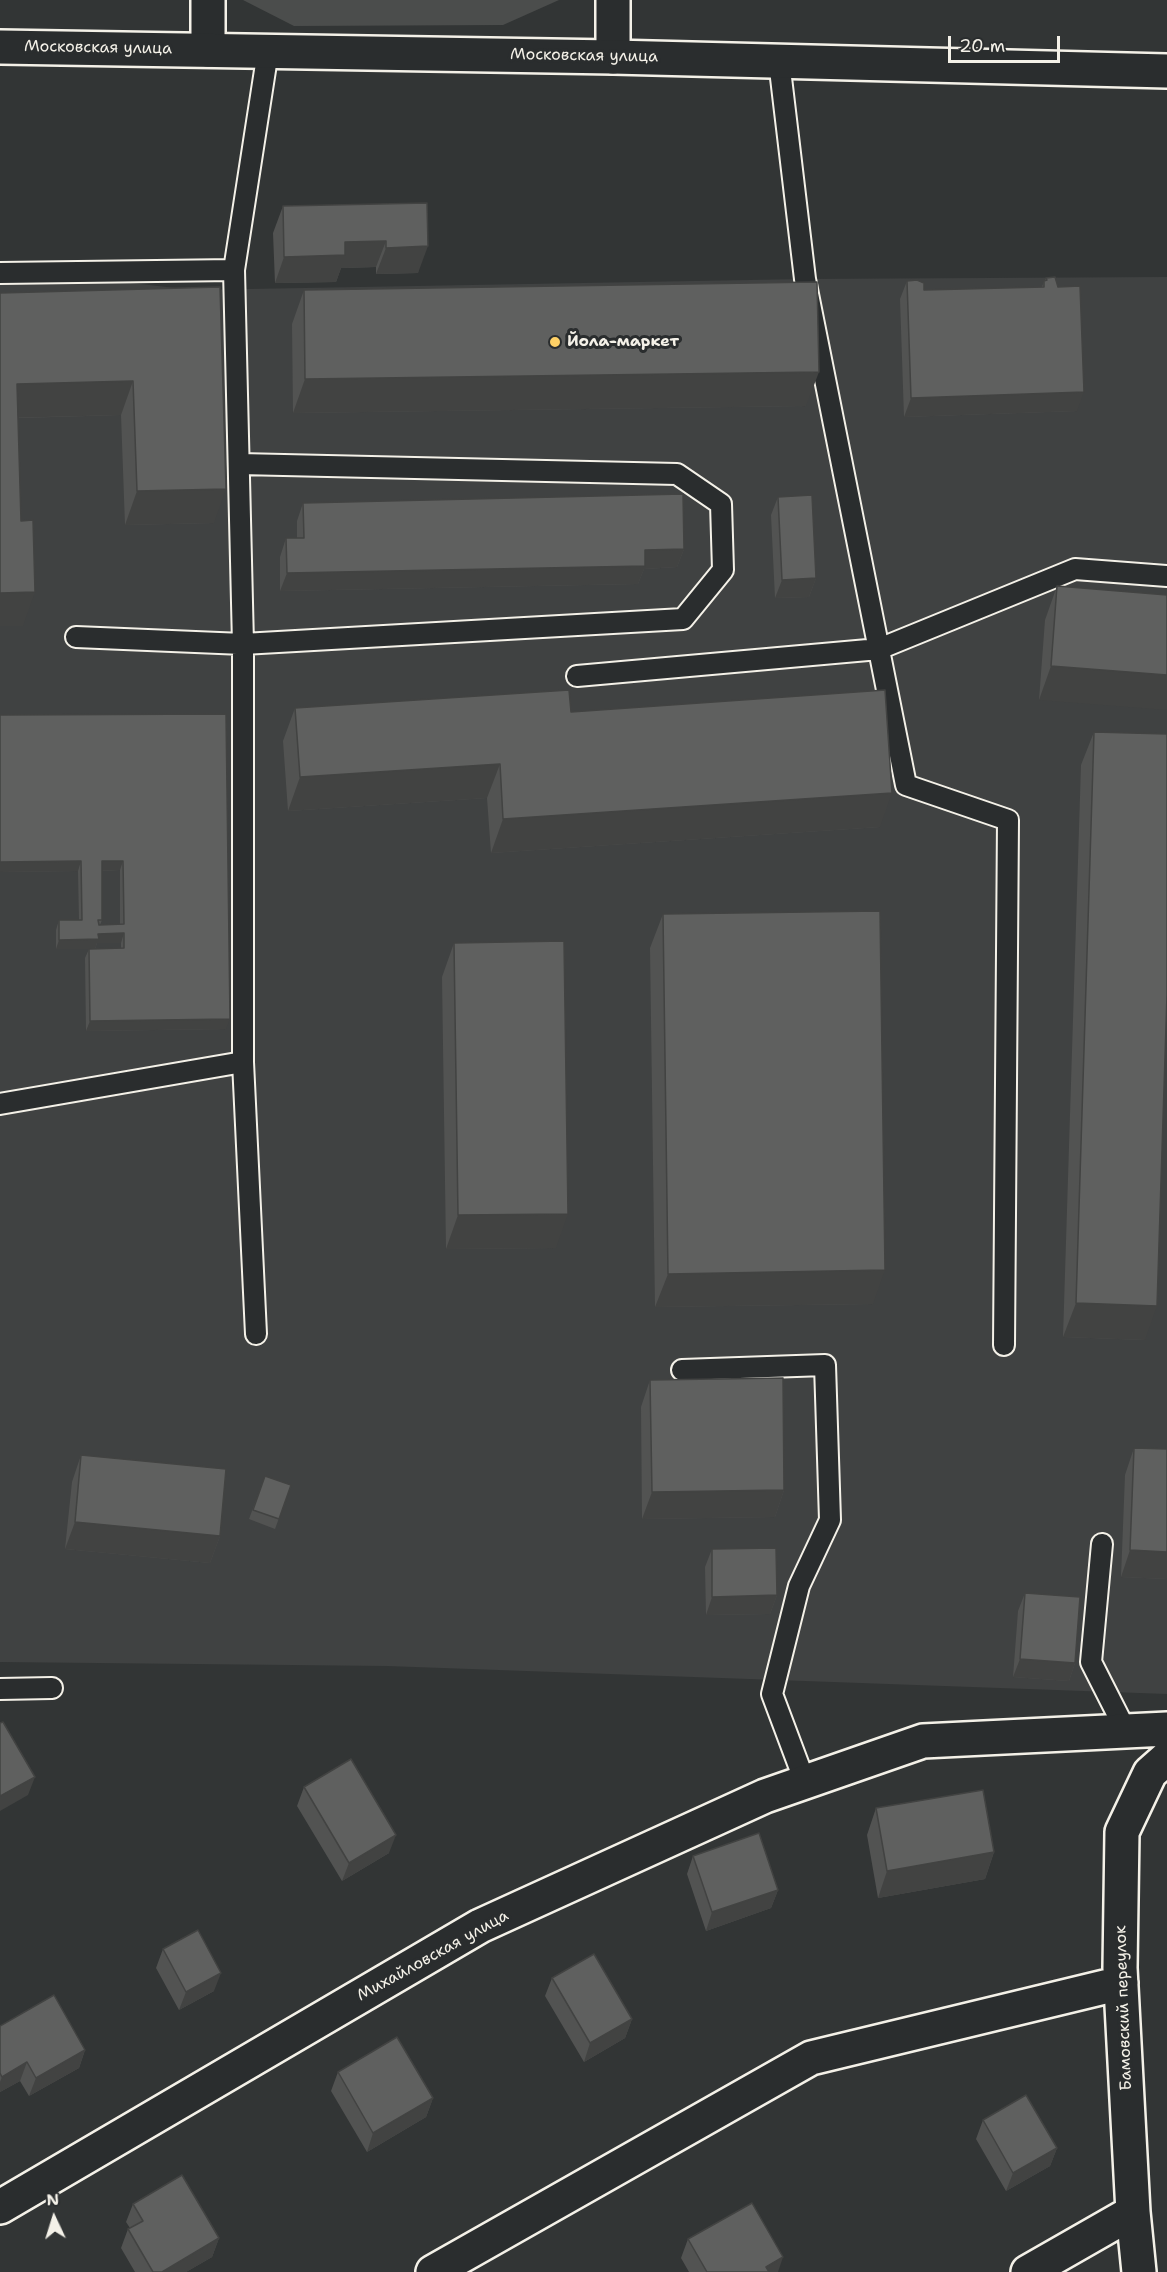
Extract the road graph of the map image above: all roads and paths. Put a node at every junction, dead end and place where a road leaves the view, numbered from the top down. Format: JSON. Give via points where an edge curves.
{"nodes":[{"id":1,"x":208,"y":0,"type":"edge"},
{"id":2,"x":613,"y":0,"type":"edge"},
{"id":3,"x":0,"y":47,"type":"edge"},
{"id":4,"x":208,"y":50,"type":"junction"},
{"id":5,"x":268,"y":51,"type":"junction"},
{"id":6,"x":614,"y":57,"type":"junction"},
{"id":7,"x":779,"y":61,"type":"junction"},
{"id":8,"x":1167,"y":71,"type":"edge"},
{"id":9,"x":234,"y":270,"type":"junction"},
{"id":10,"x":0,"y":273,"type":"edge"},
{"id":11,"x":240,"y":464,"type":"junction"},
{"id":12,"x":1167,"y":576,"type":"edge"},
{"id":13,"x":76,"y":637,"type":"dead end"},
{"id":14,"x":243,"y":644,"type":"junction"},
{"id":15,"x":879,"y":649,"type":"junction"},
{"id":16,"x":577,"y":676,"type":"dead end"},
{"id":17,"x":243,"y":1062,"type":"junction"},
{"id":18,"x":0,"y":1104,"type":"edge"},
{"id":19,"x":256,"y":1334,"type":"dead end"},
{"id":20,"x":1004,"y":1345,"type":"dead end"},
{"id":21,"x":682,"y":1370,"type":"dead end"},
{"id":22,"x":1102,"y":1544,"type":"dead end"},
{"id":23,"x":52,"y":1688,"type":"dead end"},
{"id":24,"x":0,"y":1689,"type":"edge"},
{"id":25,"x":1167,"y":1729,"type":"edge"},
{"id":26,"x":1126,"y":1731,"type":"junction"},
{"id":27,"x":1167,"y":1758,"type":"edge"},
{"id":28,"x":805,"y":1782,"type":"junction"},
{"id":29,"x":1121,"y":1983,"type":"junction"},
{"id":30,"x":0,"y":2207,"type":"edge"},
{"id":31,"x":1133,"y":2212,"type":"junction"},
{"id":32,"x":433,"y":2272,"type":"edge"},
{"id":33,"x":1028,"y":2272,"type":"edge"},
{"id":34,"x":1139,"y":2272,"type":"edge"}],
"edges":[{"from":1,"to":4,"type":"street"},
{"from":2,"to":6,"type":"street"},
{"from":3,"to":4,"type":"street","name":"Московская улица"},
{"from":4,"to":5,"type":"street","name":"Московская улица"},
{"from":5,"to":6,"type":"street","name":"Московская улица"},
{"from":5,"to":9,"type":"lane"},
{"from":6,"to":7,"type":"street","name":"Московская улица"},
{"from":7,"to":8,"type":"street","name":"Московская улица"},
{"from":7,"to":15,"type":"lane","via":[[806,279]]},
{"from":9,"to":10,"type":"lane"},
{"from":9,"to":11,"type":"lane"},
{"from":11,"to":14,"type":"lane"},
{"from":11,"to":14,"type":"lane","via":[[677,474],[720,504],[723,570],[683,619]]},
{"from":12,"to":15,"type":"lane","via":[[1075,569]]},
{"from":13,"to":14,"type":"lane"},
{"from":14,"to":17,"type":"lane"},
{"from":15,"to":16,"type":"lane"},
{"from":15,"to":20,"type":"lane","via":[[906,785],[1008,820]]},
{"from":17,"to":18,"type":"lane"},
{"from":17,"to":19,"type":"lane"},
{"from":21,"to":28,"type":"lane","via":[[825,1365],[830,1520],[799,1586],[772,1694]]},
{"from":22,"to":26,"type":"lane","via":[[1091,1662]]},
{"from":23,"to":24,"type":"lane"},
{"from":25,"to":26,"type":"street"},
{"from":26,"to":28,"type":"street","name":"Михайловская улица","via":[[923,1741]]},
{"from":27,"to":29,"type":"street","name":"Бамовский переулок","via":[[1150,1773],[1122,1832]]},
{"from":28,"to":30,"type":"street","name":"Михайловская улица","via":[[765,1796],[480,1926]]},
{"from":29,"to":31,"type":"street","name":"Бамовский переулок"},
{"from":29,"to":32,"type":"street","via":[[811,2058]]},
{"from":31,"to":33,"type":"street"},
{"from":31,"to":34,"type":"street","name":"Бамовский переулок"}]}
